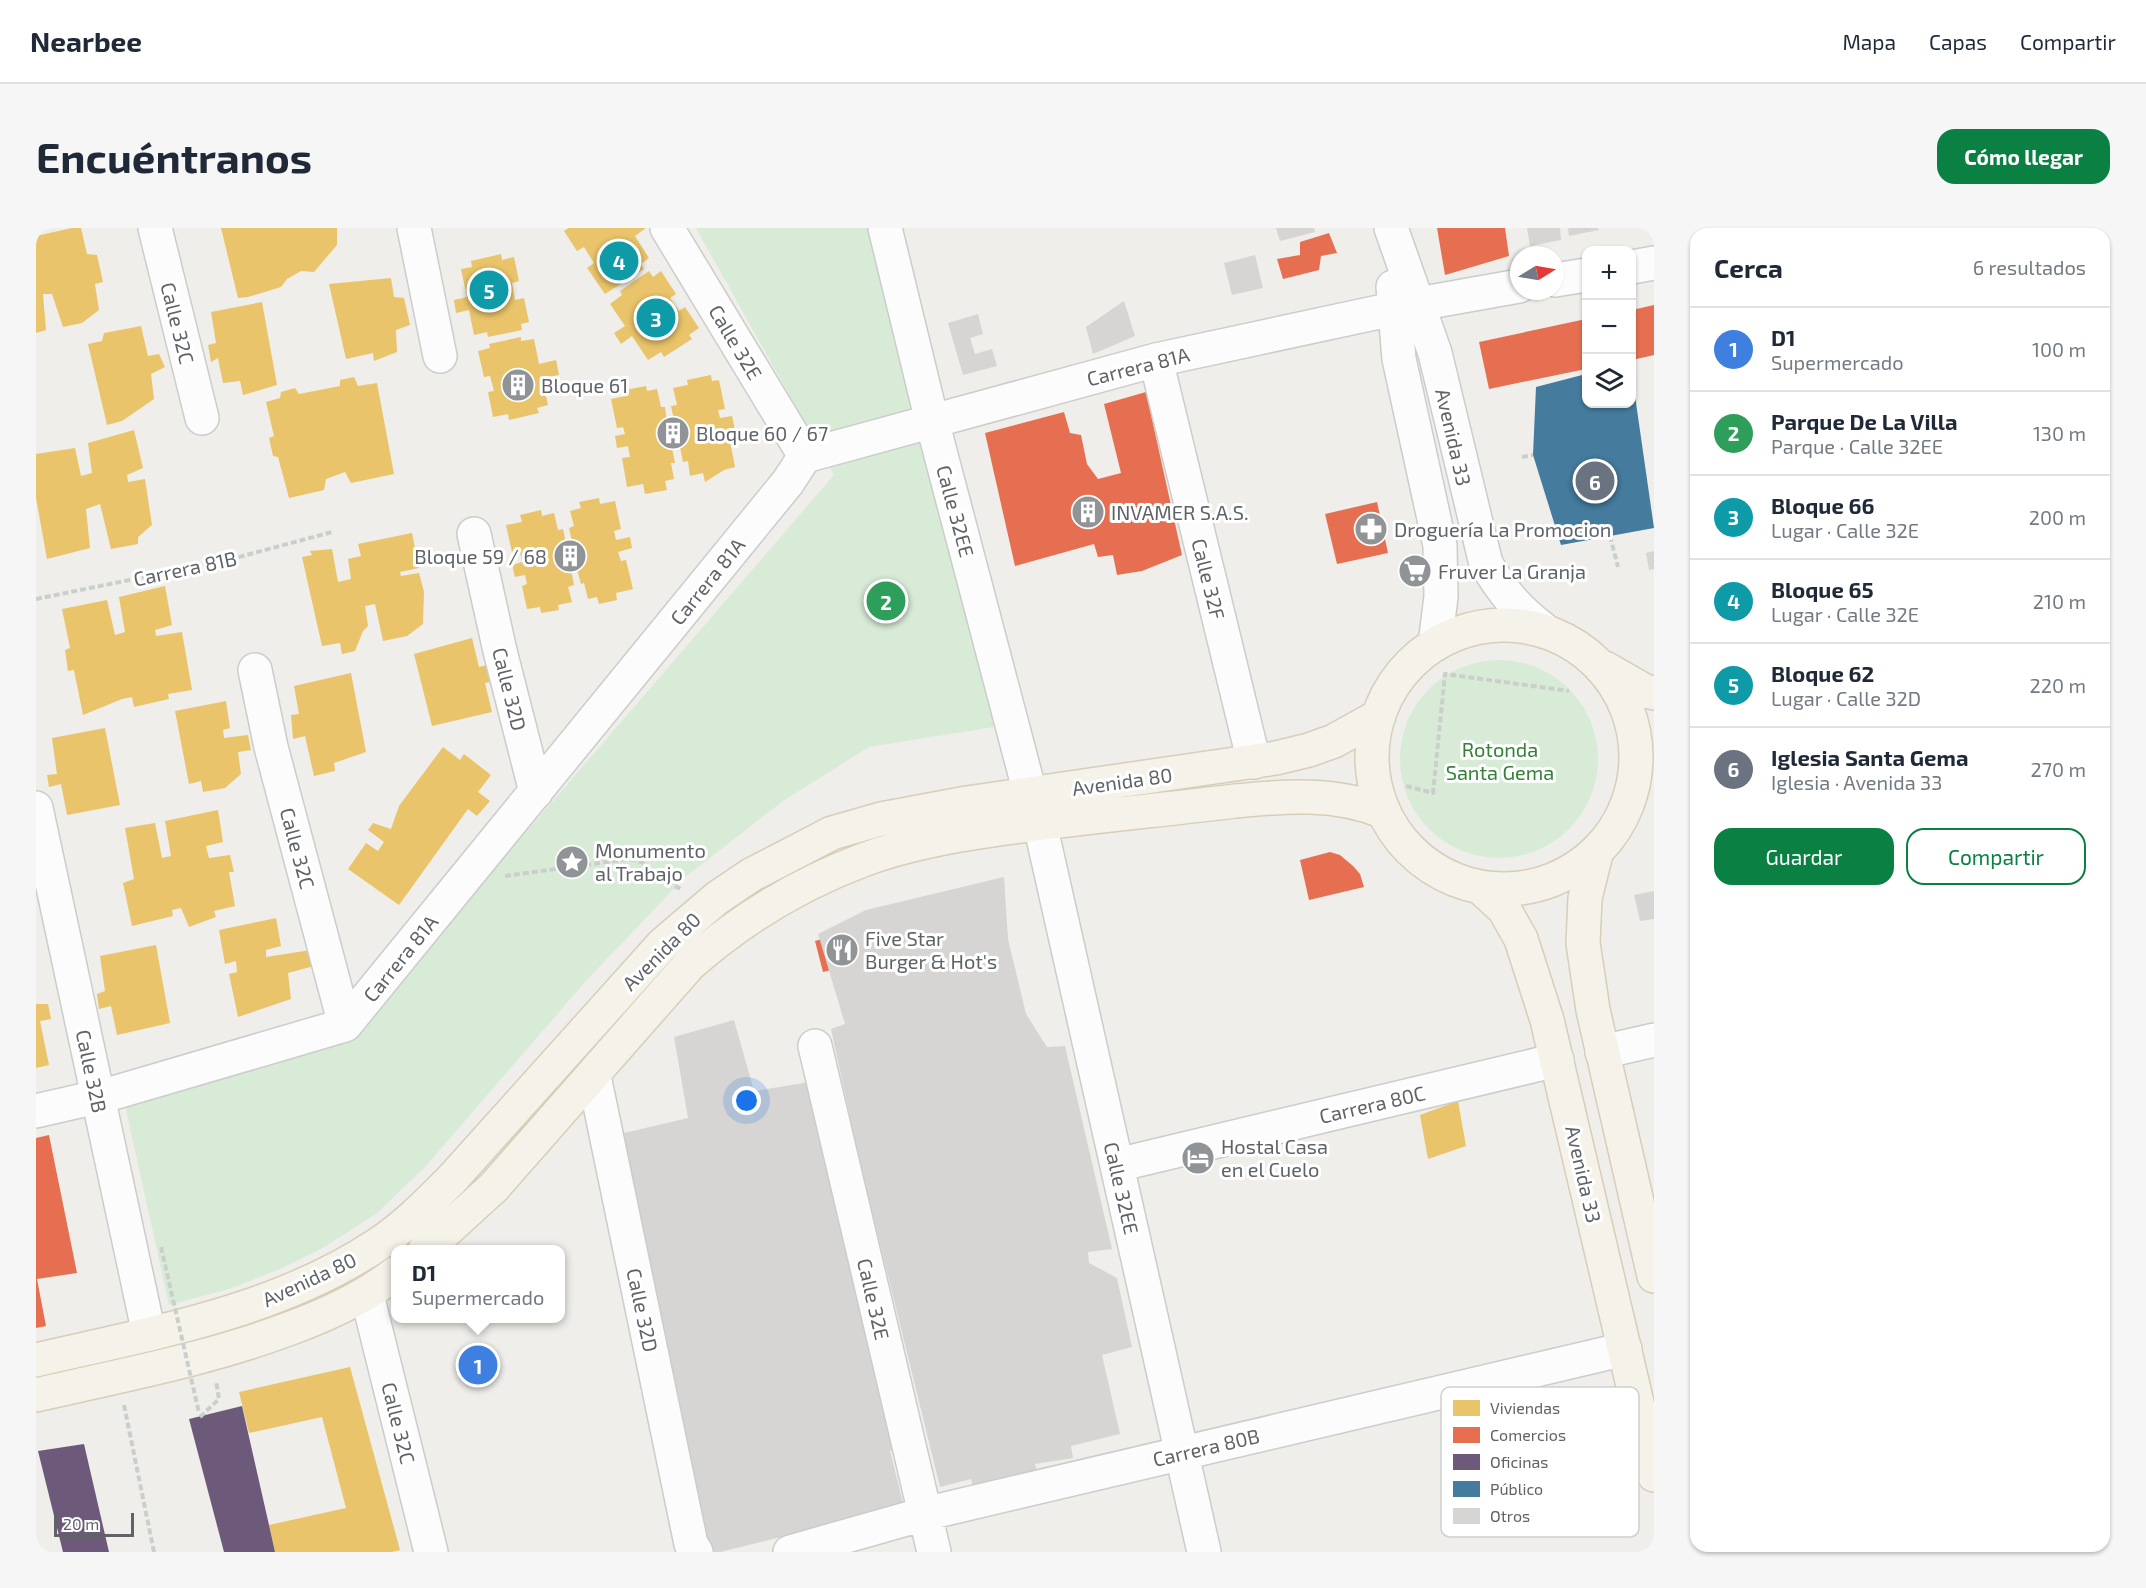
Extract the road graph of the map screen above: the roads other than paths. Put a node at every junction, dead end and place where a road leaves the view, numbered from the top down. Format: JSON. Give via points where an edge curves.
{"nodes":[{"id":1,"x":155,"y":228,"type":"edge"},
{"id":2,"x":414,"y":228,"type":"edge"},
{"id":3,"x":667,"y":228,"type":"edge"},
{"id":4,"x":885,"y":228,"type":"edge"},
{"id":5,"x":1390,"y":228,"type":"edge"},
{"id":6,"x":1654,"y":263,"type":"edge"},
{"id":7,"x":1636,"y":266,"type":"edge"},
{"id":8,"x":1582,"y":276,"type":"edge"},
{"id":9,"x":1564,"y":279,"type":"edge"},
{"id":10,"x":1510,"y":288,"type":"edge"},
{"id":11,"x":1406,"y":306,"type":"junction"},
{"id":12,"x":441,"y":356,"type":"dead end"},
{"id":13,"x":1156,"y":360,"type":"junction"},
{"id":14,"x":202,"y":418,"type":"dead end"},
{"id":15,"x":932,"y":421,"type":"junction"},
{"id":16,"x":805,"y":456,"type":"junction"},
{"id":17,"x":474,"y":534,"type":"dead end"},
{"id":18,"x":1542,"y":629,"type":"junction"},
{"id":19,"x":1435,"y":644,"type":"junction"},
{"id":20,"x":1602,"y":667,"type":"junction"},
{"id":21,"x":255,"y":670,"type":"dead end"},
{"id":22,"x":1654,"y":693,"type":"edge"},
{"id":23,"x":1378,"y":716,"type":"junction"},
{"id":24,"x":1254,"y":762,"type":"junction"},
{"id":25,"x":1643,"y":781,"type":"edge"},
{"id":26,"x":536,"y":792,"type":"junction"},
{"id":27,"x":1030,"y":793,"type":"junction"},
{"id":28,"x":36,"y":808,"type":"edge"},
{"id":29,"x":1384,"y":812,"type":"junction"},
{"id":30,"x":1040,"y":824,"type":"junction"},
{"id":31,"x":1596,"y":854,"type":"junction"},
{"id":32,"x":1480,"y":887,"type":"junction"},
{"id":33,"x":345,"y":1024,"type":"junction"},
{"id":34,"x":1654,"y":1040,"type":"edge"},
{"id":35,"x":815,"y":1046,"type":"dead end"},
{"id":36,"x":1602,"y":1052,"type":"junction"},
{"id":37,"x":1557,"y":1060,"type":"junction"},
{"id":38,"x":594,"y":1076,"type":"junction"},
{"id":39,"x":98,"y":1098,"type":"junction"},
{"id":40,"x":36,"y":1111,"type":"edge"},
{"id":41,"x":1117,"y":1165,"type":"junction"},
{"id":42,"x":430,"y":1245,"type":"edge"},
{"id":43,"x":1654,"y":1276,"type":"edge"},
{"id":44,"x":391,"y":1277,"type":"edge"},
{"id":45,"x":367,"y":1294,"type":"junction"},
{"id":46,"x":149,"y":1334,"type":"junction"},
{"id":47,"x":1625,"y":1350,"type":"junction"},
{"id":48,"x":36,"y":1360,"type":"edge"},
{"id":49,"x":1464,"y":1387,"type":"edge"},
{"id":50,"x":1634,"y":1387,"type":"edge"},
{"id":51,"x":1441,"y":1392,"type":"edge"},
{"id":52,"x":36,"y":1395,"type":"edge"},
{"id":53,"x":1639,"y":1410,"type":"edge"},
{"id":54,"x":1181,"y":1452,"type":"junction"},
{"id":55,"x":1654,"y":1475,"type":"edge"},
{"id":56,"x":924,"y":1514,"type":"junction"},
{"id":57,"x":694,"y":1548,"type":"edge"},
{"id":58,"x":431,"y":1552,"type":"edge"},
{"id":59,"x":790,"y":1552,"type":"edge"},
{"id":60,"x":934,"y":1552,"type":"edge"},
{"id":61,"x":1204,"y":1552,"type":"edge"}],
"edges":[{"from":1,"to":14,"type":"street","name":"Calle 32C"},
{"from":2,"to":12,"type":"street"},
{"from":3,"to":16,"type":"street","name":"Calle 32E"},
{"from":4,"to":15,"type":"street","name":"Calle 32EE"},
{"from":5,"to":11,"type":"street","name":"Avenida 33"},
{"from":6,"to":7,"type":"street"},
{"from":8,"to":9,"type":"street"},
{"from":10,"to":11,"type":"street","name":"Carrera 81A"},
{"from":11,"to":13,"type":"street","name":"Carrera 81A"},
{"from":11,"to":18,"type":"street","name":"Avenida 33","via":[[1435,353],[1486,564],[1518,609]]},
{"from":11,"to":19,"type":"street","name":"Avenida 33","via":[[1399,358],[1440,546],[1441,597]]},
{"from":13,"to":15,"type":"street","name":"Carrera 81A"},
{"from":13,"to":24,"type":"street","name":"Calle 32F"},
{"from":15,"to":16,"type":"street","name":"Carrera 81A"},
{"from":15,"to":27,"type":"street","name":"Calle 32EE"},
{"from":16,"to":26,"type":"street","name":"Carrera 81A"},
{"from":17,"to":26,"type":"street","name":"Calle 32D"},
{"from":18,"to":19,"type":"main road","via":[[1508,624],[1479,626]]},
{"from":18,"to":20,"type":"main road","via":[[1575,644]]},
{"from":19,"to":23,"type":"main road","via":[[1397,679]]},
{"from":20,"to":22,"type":"main road"},
{"from":20,"to":25,"type":"main road","via":[[1622,697],[1635,732],[1636,769]]},
{"from":21,"to":33,"type":"street","name":"Calle 32C","via":[[271,747]]},
{"from":23,"to":24,"type":"main road","name":"Avenida 80","via":[[1334,741]]},
{"from":23,"to":29,"type":"main road","via":[[1372,748]]},
{"from":24,"to":27,"type":"main road","name":"Avenida 80"},
{"from":25,"to":31,"type":"main road","via":[[1616,829]]},
{"from":26,"to":33,"type":"street","name":"Carrera 81A"},
{"from":27,"to":46,"type":"main road","name":"Avenida 80","via":[[904,814],[832,833],[751,875],[663,944],[452,1179],[379,1244],[343,1267],[276,1296]]},
{"from":28,"to":39,"type":"street","name":"Calle 32B"},
{"from":29,"to":30,"type":"main road","name":"Avenida 80","via":[[1348,800],[1280,797]]},
{"from":29,"to":32,"type":"main road","via":[[1401,839],[1423,861],[1450,878]]},
{"from":30,"to":38,"type":"main road","name":"Avenida 80","via":[[921,843],[865,859],[789,894],[717,940],[689,965]]},
{"from":30,"to":41,"type":"street","name":"Calle 32EE"},
{"from":31,"to":32,"type":"main road","via":[[1570,873],[1542,884],[1512,890]]},
{"from":31,"to":36,"type":"main road","via":[[1585,898],[1583,943]]},
{"from":32,"to":37,"type":"main road","name":"Avenida 33","via":[[1504,909],[1521,939]]},
{"from":33,"to":39,"type":"street"},
{"from":34,"to":36,"type":"street"},
{"from":35,"to":56,"type":"street","name":"Calle 32E"},
{"from":36,"to":43,"type":"main road"},
{"from":37,"to":41,"type":"street","name":"Carrera 80C"},
{"from":37,"to":47,"type":"main road","name":"Avenida 33"},
{"from":38,"to":42,"type":"main road","name":"Avenida 80","via":[[494,1187]]},
{"from":38,"to":57,"type":"street","name":"Calle 32D"},
{"from":39,"to":40,"type":"street"},
{"from":39,"to":46,"type":"street","name":"Calle 32B"},
{"from":41,"to":54,"type":"street","name":"Calle 32EE"},
{"from":44,"to":45,"type":"main road","name":"Avenida 80"},
{"from":45,"to":52,"type":"main road","name":"Avenida 80","via":[[335,1311],[241,1346]]},
{"from":45,"to":58,"type":"street","name":"Calle 32C"},
{"from":46,"to":48,"type":"main road","name":"Avenida 80"},
{"from":47,"to":49,"type":"street","name":"Carrera 80B"},
{"from":47,"to":50,"type":"main road","name":"Avenida 33"},
{"from":51,"to":54,"type":"street","name":"Carrera 80B"},
{"from":53,"to":55,"type":"main road","name":"Avenida 33"},
{"from":54,"to":56,"type":"street","name":"Carrera 80B"},
{"from":54,"to":61,"type":"street","name":"Calle 32EE"},
{"from":56,"to":59,"type":"street","name":"Carrera 80B"},
{"from":56,"to":60,"type":"street","name":"Calle 32E"}]}
